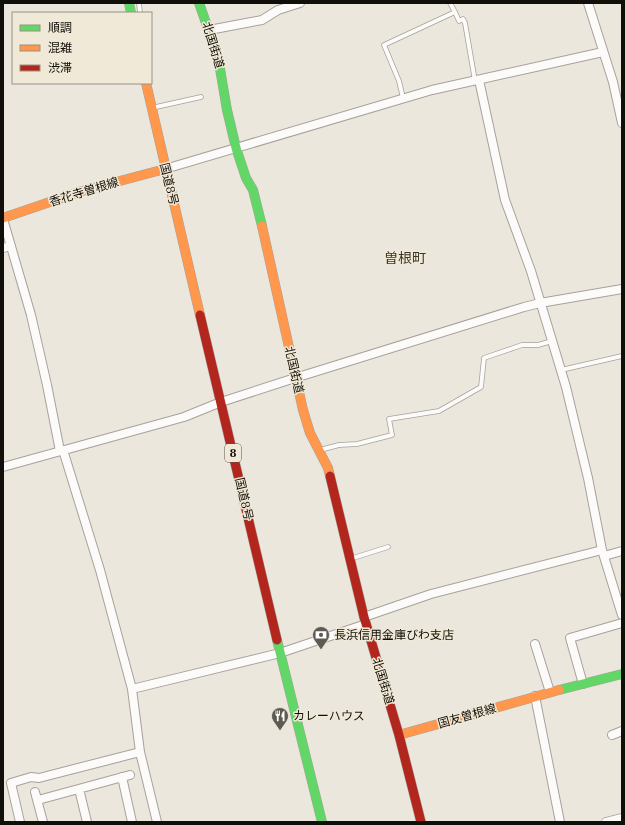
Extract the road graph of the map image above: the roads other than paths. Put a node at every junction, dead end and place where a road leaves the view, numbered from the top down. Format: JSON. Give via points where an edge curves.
{"nodes":[{"id":1,"x":199,"y":3,"type":"edge"},
{"id":2,"x":300,"y":3,"type":"edge"},
{"id":3,"x":450,"y":3,"type":"edge"},
{"id":4,"x":588,"y":3,"type":"edge"},
{"id":5,"x":454,"y":12,"type":"junction"},
{"id":6,"x":209,"y":30,"type":"junction"},
{"id":7,"x":603,"y":52,"type":"junction"},
{"id":8,"x":477,"y":80,"type":"junction"},
{"id":9,"x":146,"y":84,"type":"edge"},
{"id":10,"x":200,"y":96,"type":"dead end"},
{"id":11,"x":403,"y":98,"type":"junction"},
{"id":12,"x":151,"y":108,"type":"junction"},
{"id":13,"x":622,"y":123,"type":"edge"},
{"id":14,"x":236,"y":148,"type":"junction"},
{"id":15,"x":165,"y":169,"type":"junction"},
{"id":16,"x":3,"y":218,"type":"edge"},
{"id":17,"x":7,"y":247,"type":"edge"},
{"id":18,"x":622,"y":289,"type":"edge"},
{"id":19,"x":540,"y":303,"type":"junction"},
{"id":20,"x":552,"y":341,"type":"junction"},
{"id":21,"x":622,"y":356,"type":"edge"},
{"id":22,"x":561,"y":370,"type":"junction"},
{"id":23,"x":295,"y":378,"type":"junction"},
{"id":24,"x":222,"y":402,"type":"junction"},
{"id":25,"x":319,"y":450,"type":"junction"},
{"id":26,"x":62,"y":451,"type":"junction"},
{"id":27,"x":3,"y":466,"type":"edge"},
{"id":28,"x":388,"y":547,"type":"dead end"},
{"id":29,"x":622,"y":551,"type":"edge"},
{"id":30,"x":603,"y":553,"type":"junction"},
{"id":31,"x":350,"y":559,"type":"junction"},
{"id":32,"x":622,"y":615,"type":"edge"},
{"id":33,"x":365,"y":621,"type":"junction"},
{"id":34,"x":622,"y":623,"type":"edge"},
{"id":35,"x":535,"y":644,"type":"dead end"},
{"id":36,"x":280,"y":653,"type":"junction"},
{"id":37,"x":622,"y":674,"type":"edge"},
{"id":38,"x":583,"y":684,"type":"junction"},
{"id":39,"x":132,"y":689,"type":"junction"},
{"id":40,"x":550,"y":692,"type":"junction"},
{"id":41,"x":535,"y":696,"type":"junction"},
{"id":42,"x":622,"y":731,"type":"edge"},
{"id":43,"x":399,"y":735,"type":"junction"},
{"id":44,"x":612,"y":735,"type":"dead end"},
{"id":45,"x":140,"y":752,"type":"junction"},
{"id":46,"x":79,"y":789,"type":"junction"},
{"id":47,"x":622,"y":818,"type":"edge"},
{"id":48,"x":20,"y":822,"type":"edge"},
{"id":49,"x":43,"y":822,"type":"edge"},
{"id":50,"x":87,"y":822,"type":"edge"},
{"id":51,"x":132,"y":822,"type":"edge"},
{"id":52,"x":157,"y":822,"type":"edge"},
{"id":53,"x":322,"y":822,"type":"edge"},
{"id":54,"x":421,"y":822,"type":"edge"},
{"id":55,"x":560,"y":822,"type":"edge"},
{"id":56,"x":606,"y":822,"type":"edge"}],
"edges":[{"from":1,"to":6,"type":"main road","name":"北国街道"},
{"from":2,"to":6,"type":"street","via":[[278,10],[262,20]]},
{"from":3,"to":5,"type":"lane"},
{"from":4,"to":7,"type":"street"},
{"from":5,"to":8,"type":"lane","via":[[459,21],[463,19],[465,23]]},
{"from":5,"to":11,"type":"lane","via":[[384,45]]},
{"from":6,"to":14,"type":"main road","name":"北国街道","via":[[218,57]]},
{"from":7,"to":8,"type":"street"},
{"from":7,"to":13,"type":"street"},
{"from":8,"to":11,"type":"street"},
{"from":8,"to":19,"type":"street","via":[[505,200],[531,270]]},
{"from":9,"to":12,"type":"main road","name":"国道8号","number":"8"},
{"from":10,"to":12,"type":"lane"},
{"from":11,"to":14,"type":"street"},
{"from":12,"to":15,"type":"main road","name":"国道8号","number":"8"},
{"from":14,"to":15,"type":"street"},
{"from":14,"to":23,"type":"main road","name":"北国街道","via":[[252,190],[272,267]]},
{"from":15,"to":16,"type":"main road","name":"香花寺曽根線","via":[[82,191]]},
{"from":15,"to":24,"type":"main road","name":"国道8号","number":"8"},
{"from":16,"to":17,"type":"street"},
{"from":17,"to":26,"type":"street","via":[[31,314]]},
{"from":18,"to":19,"type":"street"},
{"from":19,"to":20,"type":"street"},
{"from":19,"to":23,"type":"street"},
{"from":20,"to":22,"type":"street"},
{"from":20,"to":25,"type":"lane","via":[[522,346],[484,358],[481,387],[439,410],[389,419],[392,435]]},
{"from":21,"to":22,"type":"lane"},
{"from":22,"to":30,"type":"street","via":[[588,478]]},
{"from":23,"to":24,"type":"street"},
{"from":23,"to":25,"type":"main road","name":"北国街道","via":[[310,433]]},
{"from":24,"to":26,"type":"street","via":[[184,417]]},
{"from":24,"to":36,"type":"main road","name":"国道8号","number":"8"},
{"from":25,"to":31,"type":"main road","name":"北国街道","via":[[328,468]]},
{"from":26,"to":27,"type":"street"},
{"from":26,"to":39,"type":"street","via":[[100,570]]},
{"from":28,"to":31,"type":"lane"},
{"from":29,"to":30,"type":"street"},
{"from":30,"to":32,"type":"street"},
{"from":30,"to":33,"type":"street","via":[[438,592]]},
{"from":31,"to":33,"type":"main road","name":"北国街道"},
{"from":33,"to":36,"type":"street"},
{"from":33,"to":43,"type":"main road","name":"北国街道"},
{"from":34,"to":38,"type":"street","via":[[570,638]]},
{"from":35,"to":40,"type":"street"},
{"from":36,"to":39,"type":"street"},
{"from":36,"to":53,"type":"main road","name":"国道8号","number":"8"},
{"from":37,"to":38,"type":"main road","name":"国友曽根線"},
{"from":38,"to":40,"type":"main road","name":"国友曽根線"},
{"from":39,"to":45,"type":"street"},
{"from":40,"to":41,"type":"main road","name":"国友曽根線"},
{"from":41,"to":43,"type":"main road","name":"国友曽根線"},
{"from":41,"to":55,"type":"street"},
{"from":42,"to":44,"type":"street"},
{"from":43,"to":54,"type":"main road"},
{"from":45,"to":48,"type":"street","via":[[11,783]]},
{"from":45,"to":52,"type":"street"},
{"from":46,"to":49,"type":"street","via":[[37,796]]},
{"from":46,"to":50,"type":"street"},
{"from":46,"to":51,"type":"street","via":[[126,776]]},
{"from":47,"to":56,"type":"street"}]}
